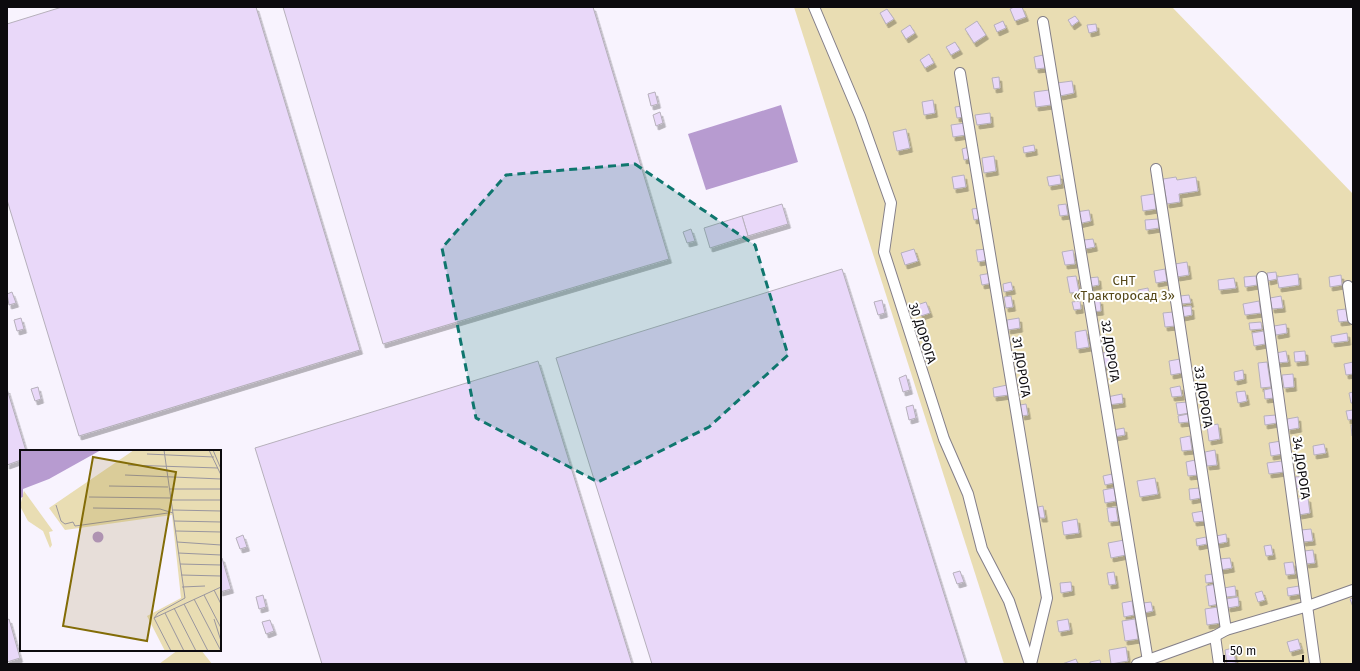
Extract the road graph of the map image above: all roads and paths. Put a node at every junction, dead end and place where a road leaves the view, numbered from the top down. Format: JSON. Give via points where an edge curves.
{"nodes":[{"id":1,"x":814,"y":7,"type":"edge"},
{"id":2,"x":1043,"y":22,"type":"dead end"},
{"id":3,"x":960,"y":73,"type":"dead end"},
{"id":4,"x":1156,"y":169,"type":"dead end"},
{"id":5,"x":1262,"y":277,"type":"dead end"},
{"id":6,"x":1348,"y":286,"type":"dead end"},
{"id":7,"x":1353,"y":319,"type":"edge"},
{"id":8,"x":1353,"y":590,"type":"edge"},
{"id":9,"x":1308,"y":606,"type":"junction"},
{"id":10,"x":1226,"y":630,"type":"junction"},
{"id":11,"x":1215,"y":636,"type":"junction"},
{"id":12,"x":1148,"y":661,"type":"junction"},
{"id":13,"x":1031,"y":664,"type":"edge"},
{"id":14,"x":1137,"y":664,"type":"edge"},
{"id":15,"x":1219,"y":664,"type":"edge"},
{"id":16,"x":1315,"y":664,"type":"edge"}],
"edges":[{"from":1,"to":13,"type":"street","name":"30 ДОРОГА","via":[[860,116],[891,203],[884,252],[944,439],[968,494],[982,549],[1009,600]]},
{"from":2,"to":12,"type":"street","name":"32 ДОРОГА"},
{"from":3,"to":13,"type":"street","name":"31 ДОРОГА","via":[[1047,598]]},
{"from":4,"to":10,"type":"street","name":"33 ДОРОГА"},
{"from":5,"to":9,"type":"street","name":"34 ДОРОГА"},
{"from":6,"to":7,"type":"street"},
{"from":8,"to":9,"type":"street"},
{"from":9,"to":10,"type":"street"},
{"from":9,"to":16,"type":"street","name":"34 ДОРОГА"},
{"from":10,"to":11,"type":"street"},
{"from":11,"to":12,"type":"street"},
{"from":11,"to":15,"type":"street"},
{"from":12,"to":14,"type":"street"}]}
